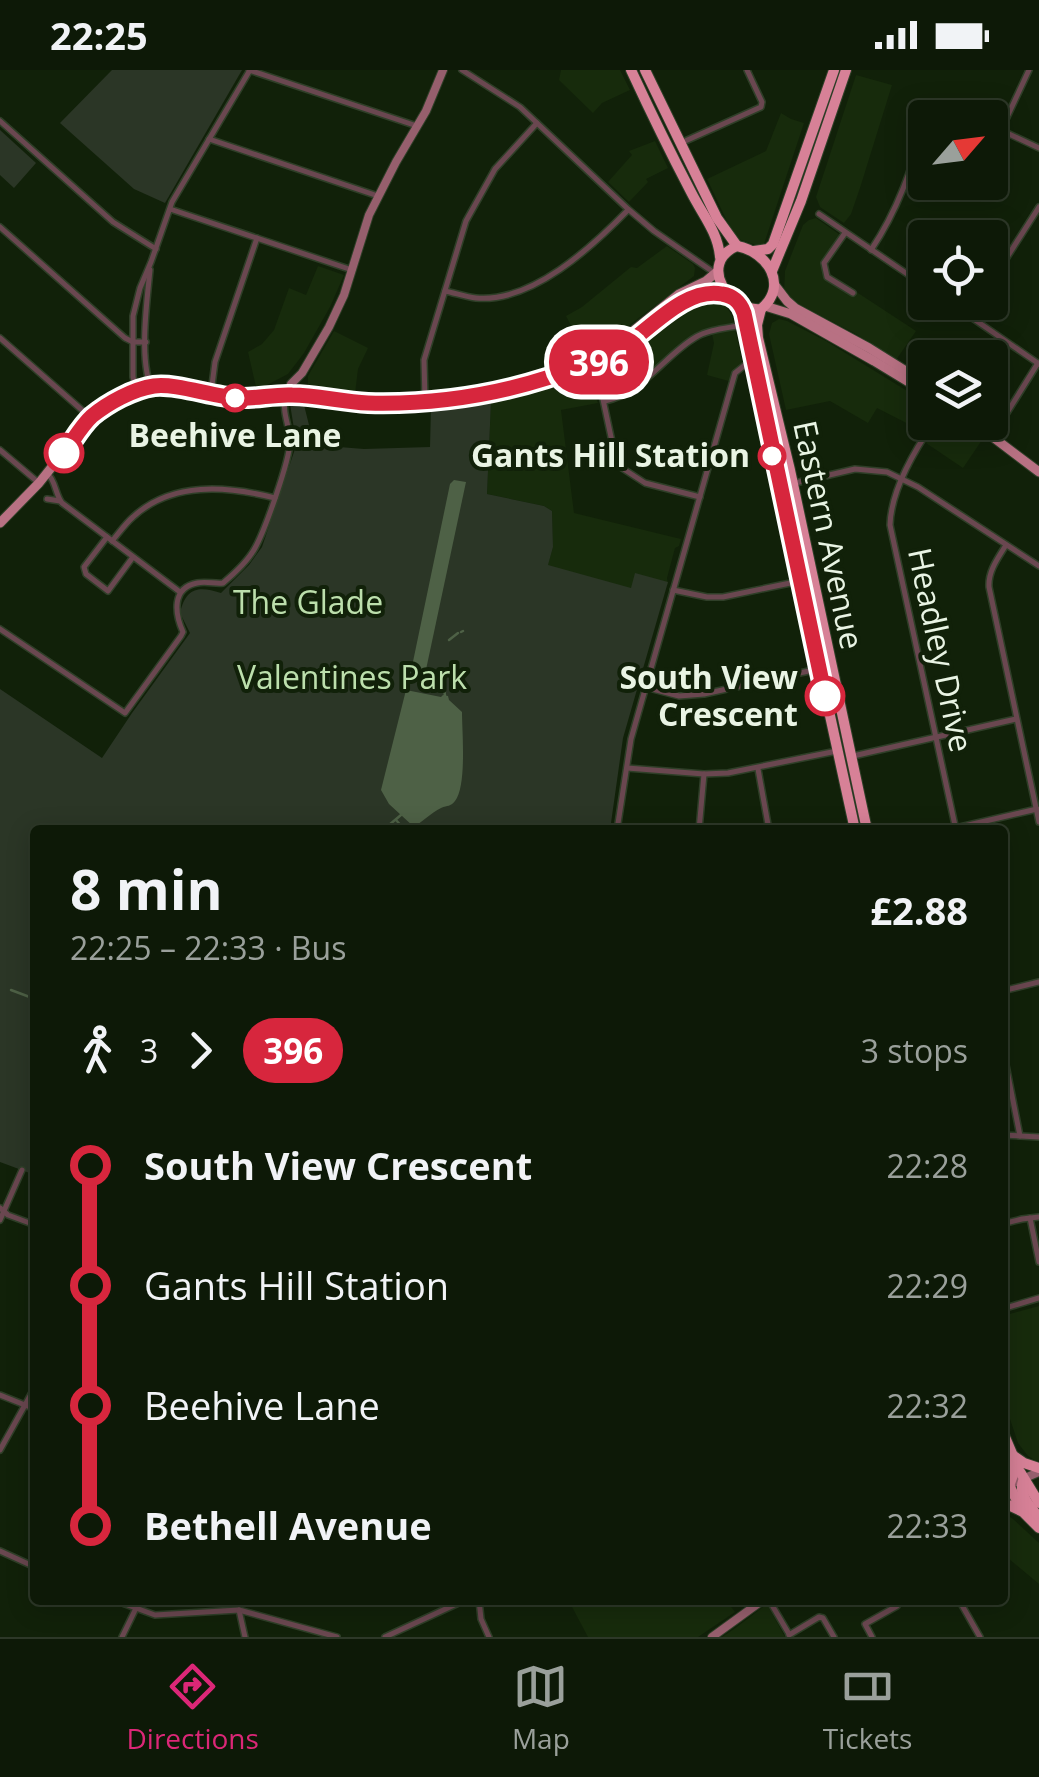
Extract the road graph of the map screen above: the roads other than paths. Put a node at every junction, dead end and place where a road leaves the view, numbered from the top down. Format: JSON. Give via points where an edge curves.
{"nodes":[{"id":1,"x":249,"y":70,"type":"edge"},
{"id":2,"x":443,"y":70,"type":"edge"},
{"id":3,"x":462,"y":70,"type":"edge"},
{"id":4,"x":631,"y":70,"type":"edge"},
{"id":5,"x":645,"y":70,"type":"edge"},
{"id":6,"x":747,"y":70,"type":"edge"},
{"id":7,"x":834,"y":70,"type":"edge"},
{"id":8,"x":846,"y":70,"type":"edge"},
{"id":9,"x":1029,"y":70,"type":"edge"},
{"id":10,"x":1008,"y":115,"type":"edge"},
{"id":11,"x":0,"y":122,"type":"edge"},
{"id":12,"x":537,"y":123,"type":"junction"},
{"id":13,"x":417,"y":126,"type":"junction"},
{"id":14,"x":1008,"y":133,"type":"edge"},
{"id":15,"x":209,"y":139,"type":"junction"},
{"id":16,"x":680,"y":143,"type":"junction"},
{"id":17,"x":1039,"y":148,"type":"edge"},
{"id":18,"x":908,"y":177,"type":"edge"},
{"id":19,"x":378,"y":196,"type":"junction"},
{"id":20,"x":1039,"y":207,"type":"edge"},
{"id":21,"x":169,"y":209,"type":"junction"},
{"id":22,"x":628,"y":210,"type":"junction"},
{"id":23,"x":819,"y":214,"type":"dead end"},
{"id":24,"x":0,"y":227,"type":"edge"},
{"id":25,"x":846,"y":232,"type":"junction"},
{"id":26,"x":257,"y":238,"type":"junction"},
{"id":27,"x":737,"y":246,"type":"junction"},
{"id":28,"x":156,"y":250,"type":"junction"},
{"id":29,"x":871,"y":250,"type":"junction"},
{"id":30,"x":754,"y":251,"type":"junction"},
{"id":31,"x":1008,"y":256,"type":"edge"},
{"id":32,"x":720,"y":257,"type":"junction"},
{"id":33,"x":151,"y":262,"type":"junction"},
{"id":34,"x":352,"y":270,"type":"junction"},
{"id":35,"x":717,"y":273,"type":"junction"},
{"id":36,"x":908,"y":275,"type":"edge"},
{"id":37,"x":772,"y":277,"type":"junction"},
{"id":38,"x":446,"y":291,"type":"junction"},
{"id":39,"x":853,"y":293,"type":"dead end"},
{"id":40,"x":730,"y":295,"type":"junction"},
{"id":41,"x":740,"y":304,"type":"junction"},
{"id":42,"x":762,"y":308,"type":"junction"},
{"id":43,"x":975,"y":320,"type":"edge"},
{"id":44,"x":746,"y":324,"type":"junction"},
{"id":45,"x":0,"y":338,"type":"edge"},
{"id":46,"x":133,"y":342,"type":"junction"},
{"id":47,"x":146,"y":342,"type":"junction"},
{"id":48,"x":752,"y":359,"type":"junction"},
{"id":49,"x":1039,"y":363,"type":"edge"},
{"id":50,"x":586,"y":364,"type":"junction"},
{"id":51,"x":908,"y":372,"type":"edge"},
{"id":52,"x":302,"y":373,"type":"junction"},
{"id":53,"x":908,"y":381,"type":"edge"},
{"id":54,"x":151,"y":387,"type":"junction"},
{"id":55,"x":137,"y":391,"type":"junction"},
{"id":56,"x":287,"y":394,"type":"junction"},
{"id":57,"x":211,"y":395,"type":"junction"},
{"id":58,"x":302,"y":395,"type":"junction"},
{"id":59,"x":425,"y":400,"type":"junction"},
{"id":60,"x":605,"y":401,"type":"junction"},
{"id":61,"x":1008,"y":411,"type":"edge"},
{"id":62,"x":90,"y":418,"type":"junction"},
{"id":63,"x":921,"y":440,"type":"edge"},
{"id":64,"x":995,"y":440,"type":"edge"},
{"id":65,"x":0,"y":450,"type":"edge"},
{"id":66,"x":1039,"y":472,"type":"edge"},
{"id":67,"x":47,"y":473,"type":"junction"},
{"id":68,"x":903,"y":480,"type":"junction"},
{"id":69,"x":38,"y":483,"type":"junction"},
{"id":70,"x":792,"y":483,"type":"junction"},
{"id":71,"x":700,"y":497,"type":"junction"},
{"id":72,"x":274,"y":498,"type":"junction"},
{"id":73,"x":47,"y":499,"type":"dead end"},
{"id":74,"x":60,"y":501,"type":"junction"},
{"id":75,"x":0,"y":523,"type":"edge"},
{"id":76,"x":109,"y":539,"type":"junction"},
{"id":77,"x":1006,"y":545,"type":"junction"},
{"id":78,"x":133,"y":557,"type":"junction"},
{"id":79,"x":1039,"y":566,"type":"edge"},
{"id":80,"x":800,"y":581,"type":"junction"},
{"id":81,"x":672,"y":590,"type":"junction"},
{"id":82,"x":181,"y":593,"type":"junction"},
{"id":83,"x":0,"y":629,"type":"edge"},
{"id":84,"x":818,"y":669,"type":"junction"},
{"id":85,"x":645,"y":687,"type":"junction"},
{"id":86,"x":1016,"y":720,"type":"junction"},
{"id":87,"x":936,"y":738,"type":"junction"},
{"id":88,"x":838,"y":751,"type":"junction"},
{"id":89,"x":852,"y":756,"type":"junction"},
{"id":90,"x":627,"y":768,"type":"junction"},
{"id":91,"x":758,"y":768,"type":"junction"},
{"id":92,"x":704,"y":774,"type":"junction"},
{"id":93,"x":1038,"y":809,"type":"edge"},
{"id":94,"x":1039,"y":822,"type":"edge"},
{"id":95,"x":619,"y":825,"type":"edge"},
{"id":96,"x":699,"y":825,"type":"edge"},
{"id":97,"x":769,"y":825,"type":"edge"},
{"id":98,"x":854,"y":825,"type":"edge"},
{"id":99,"x":866,"y":825,"type":"edge"},
{"id":100,"x":955,"y":825,"type":"edge"},
{"id":101,"x":972,"y":825,"type":"edge"},
{"id":102,"x":1039,"y":982,"type":"edge"},
{"id":103,"x":1008,"y":989,"type":"edge"},
{"id":104,"x":1008,"y":1075,"type":"edge"},
{"id":105,"x":1008,"y":1135,"type":"edge"},
{"id":106,"x":1020,"y":1136,"type":"junction"},
{"id":107,"x":1039,"y":1137,"type":"edge"},
{"id":108,"x":22,"y":1170,"type":"dead end"},
{"id":109,"x":2,"y":1210,"type":"edge"},
{"id":110,"x":1030,"y":1218,"type":"junction"},
{"id":111,"x":1039,"y":1218,"type":"edge"},
{"id":112,"x":0,"y":1220,"type":"edge"},
{"id":113,"x":1008,"y":1223,"type":"edge"},
{"id":114,"x":30,"y":1224,"type":"edge"},
{"id":115,"x":1039,"y":1262,"type":"edge"},
{"id":116,"x":1039,"y":1298,"type":"edge"},
{"id":117,"x":1008,"y":1307,"type":"edge"},
{"id":118,"x":0,"y":1395,"type":"edge"},
{"id":119,"x":30,"y":1398,"type":"edge"},
{"id":120,"x":26,"y":1406,"type":"junction"},
{"id":121,"x":30,"y":1408,"type":"edge"},
{"id":122,"x":0,"y":1450,"type":"edge"},
{"id":123,"x":1008,"y":1452,"type":"edge"},
{"id":124,"x":1039,"y":1470,"type":"edge"},
{"id":125,"x":1024,"y":1480,"type":"junction"},
{"id":126,"x":1008,"y":1484,"type":"edge"},
{"id":127,"x":1008,"y":1486,"type":"edge"},
{"id":128,"x":1008,"y":1490,"type":"edge"},
{"id":129,"x":1039,"y":1503,"type":"edge"},
{"id":130,"x":1008,"y":1505,"type":"edge"},
{"id":131,"x":1022,"y":1511,"type":"junction"},
{"id":132,"x":1039,"y":1517,"type":"edge"},
{"id":133,"x":1039,"y":1528,"type":"edge"},
{"id":134,"x":0,"y":1551,"type":"edge"},
{"id":135,"x":30,"y":1565,"type":"edge"},
{"id":136,"x":126,"y":1605,"type":"edge"},
{"id":137,"x":138,"y":1605,"type":"edge"},
{"id":138,"x":454,"y":1605,"type":"edge"},
{"id":139,"x":480,"y":1605,"type":"edge"},
{"id":140,"x":759,"y":1605,"type":"edge"},
{"id":141,"x":769,"y":1605,"type":"edge"},
{"id":142,"x":962,"y":1605,"type":"edge"},
{"id":143,"x":897,"y":1606,"type":"dead end"},
{"id":144,"x":136,"y":1609,"type":"junction"},
{"id":145,"x":239,"y":1610,"type":"junction"},
{"id":146,"x":790,"y":1636,"type":"edge"},
{"id":147,"x":122,"y":1637,"type":"edge"},
{"id":148,"x":245,"y":1637,"type":"edge"},
{"id":149,"x":337,"y":1637,"type":"edge"},
{"id":150,"x":385,"y":1637,"type":"edge"},
{"id":151,"x":489,"y":1637,"type":"edge"},
{"id":152,"x":712,"y":1637,"type":"edge"},
{"id":153,"x":834,"y":1637,"type":"edge"},
{"id":154,"x":872,"y":1637,"type":"edge"},
{"id":155,"x":980,"y":1637,"type":"edge"}],
"edges":[{"from":1,"to":13,"type":"street"},
{"from":1,"to":15,"type":"street"},
{"from":2,"to":13,"type":"main road"},
{"from":3,"to":12,"type":"street"},
{"from":4,"to":32,"type":"highway"},
{"from":5,"to":16,"type":"highway"},
{"from":6,"to":16,"type":"street","via":[[761,107]]},
{"from":7,"to":30,"type":"highway","via":[[773,244]]},
{"from":8,"to":37,"type":"highway"},
{"from":9,"to":10,"type":"street"},
{"from":11,"to":28,"type":"street","via":[[113,222]]},
{"from":12,"to":22,"type":"street"},
{"from":12,"to":38,"type":"street","via":[[494,170],[466,221]]},
{"from":13,"to":19,"type":"main road"},
{"from":14,"to":17,"type":"street"},
{"from":15,"to":19,"type":"street"},
{"from":15,"to":21,"type":"street"},
{"from":16,"to":27,"type":"highway"},
{"from":18,"to":29,"type":"street"},
{"from":19,"to":34,"type":"main road"},
{"from":20,"to":31,"type":"street"},
{"from":21,"to":26,"type":"street"},
{"from":21,"to":28,"type":"street"},
{"from":22,"to":35,"type":"street"},
{"from":22,"to":38,"type":"street","via":[[578,256],[531,286],[489,298]]},
{"from":23,"to":25,"type":"street"},
{"from":24,"to":46,"type":"street"},
{"from":25,"to":29,"type":"street"},
{"from":25,"to":39,"type":"street","via":[[824,263],[827,277]]},
{"from":26,"to":34,"type":"street"},
{"from":26,"to":57,"type":"street","via":[[220,343]]},
{"from":27,"to":30,"type":"highway"},
{"from":27,"to":32,"type":"highway"},
{"from":28,"to":33,"type":"street"},
{"from":29,"to":36,"type":"street"},
{"from":30,"to":37,"type":"highway"},
{"from":32,"to":35,"type":"highway"},
{"from":33,"to":46,"type":"street","via":[[134,305]]},
{"from":33,"to":47,"type":"street"},
{"from":34,"to":52,"type":"main road"},
{"from":35,"to":40,"type":"highway"},
{"from":35,"to":50,"type":"main road"},
{"from":37,"to":42,"type":"highway"},
{"from":37,"to":51,"type":"main road","via":[[795,308]]},
{"from":38,"to":59,"type":"street","via":[[424,360]]},
{"from":40,"to":41,"type":"highway"},
{"from":40,"to":50,"type":"main road","via":[[692,296],[622,349]]},
{"from":41,"to":42,"type":"highway"},
{"from":41,"to":44,"type":"highway","name":"Eastern Avenue"},
{"from":42,"to":53,"type":"main road","via":[[791,314]]},
{"from":42,"to":70,"type":"highway","name":"Eastern Avenue","via":[[758,338]]},
{"from":43,"to":49,"type":"street"},
{"from":44,"to":48,"type":"highway","name":"Eastern Avenue"},
{"from":44,"to":60,"type":"street","via":[[698,335],[640,383]]},
{"from":45,"to":62,"type":"street"},
{"from":46,"to":47,"type":"street"},
{"from":46,"to":55,"type":"street"},
{"from":47,"to":54,"type":"street"},
{"from":48,"to":71,"type":"street","via":[[735,373]]},
{"from":48,"to":80,"type":"highway","name":"Eastern Avenue"},
{"from":49,"to":61,"type":"street"},
{"from":50,"to":59,"type":"main road","via":[[494,394]]},
{"from":50,"to":60,"type":"street"},
{"from":52,"to":56,"type":"main road"},
{"from":52,"to":58,"type":"main road"},
{"from":54,"to":55,"type":"main road"},
{"from":54,"to":57,"type":"main road"},
{"from":55,"to":62,"type":"main road"},
{"from":56,"to":57,"type":"main road"},
{"from":56,"to":58,"type":"main road"},
{"from":56,"to":72,"type":"street","via":[[289,450]]},
{"from":58,"to":59,"type":"main road","via":[[371,403]]},
{"from":60,"to":71,"type":"street","via":[[622,468],[644,483]]},
{"from":62,"to":67,"type":"main road"},
{"from":63,"to":68,"type":"street","name":"Headley Drive"},
{"from":64,"to":66,"type":"main road"},
{"from":65,"to":69,"type":"street"},
{"from":67,"to":69,"type":"main road"},
{"from":67,"to":74,"type":"street"},
{"from":68,"to":70,"type":"street","via":[[854,469]]},
{"from":68,"to":77,"type":"street"},
{"from":68,"to":87,"type":"street","name":"Headley Drive","via":[[890,525]]},
{"from":69,"to":75,"type":"main road"},
{"from":70,"to":89,"type":"highway","name":"Eastern Avenue"},
{"from":71,"to":81,"type":"street"},
{"from":72,"to":76,"type":"street","via":[[224,488],[193,490],[163,498]]},
{"from":72,"to":82,"type":"street","via":[[255,549],[226,581],[196,583]]},
{"from":73,"to":74,"type":"street"},
{"from":74,"to":76,"type":"street"},
{"from":76,"to":78,"type":"street"},
{"from":76,"to":78,"type":"street","via":[[84,567],[108,591]]},
{"from":77,"to":79,"type":"street"},
{"from":77,"to":86,"type":"street","via":[[988,578]]},
{"from":78,"to":82,"type":"street"},
{"from":80,"to":81,"type":"street","via":[[723,597]]},
{"from":80,"to":84,"type":"highway","name":"Eastern Avenue"},
{"from":81,"to":85,"type":"street"},
{"from":82,"to":83,"type":"street","via":[[181,636],[124,713]]},
{"from":84,"to":85,"type":"street","via":[[704,694]]},
{"from":84,"to":88,"type":"highway","name":"Eastern Avenue"},
{"from":85,"to":90,"type":"street"},
{"from":86,"to":87,"type":"street"},
{"from":86,"to":93,"type":"street"},
{"from":87,"to":89,"type":"street"},
{"from":87,"to":100,"type":"street","name":"Headley Drive"},
{"from":88,"to":91,"type":"street"},
{"from":88,"to":98,"type":"highway","name":"Eastern Avenue"},
{"from":89,"to":99,"type":"highway","name":"Eastern Avenue"},
{"from":90,"to":92,"type":"street"},
{"from":90,"to":95,"type":"street"},
{"from":91,"to":92,"type":"street"},
{"from":91,"to":97,"type":"street"},
{"from":92,"to":96,"type":"street"},
{"from":93,"to":94,"type":"street"},
{"from":93,"to":101,"type":"street"},
{"from":102,"to":103,"type":"street"},
{"from":104,"to":106,"type":"street"},
{"from":105,"to":106,"type":"street"},
{"from":106,"to":107,"type":"street"},
{"from":108,"to":109,"type":"street"},
{"from":109,"to":112,"type":"street"},
{"from":109,"to":114,"type":"street"},
{"from":110,"to":111,"type":"street"},
{"from":110,"to":113,"type":"street"},
{"from":110,"to":115,"type":"street"},
{"from":116,"to":117,"type":"street"},
{"from":118,"to":120,"type":"street"},
{"from":119,"to":120,"type":"street"},
{"from":120,"to":121,"type":"street"},
{"from":120,"to":122,"type":"street"},
{"from":123,"to":124,"type":"highway"},
{"from":123,"to":125,"type":"highway"},
{"from":123,"to":126,"type":"highway"},
{"from":124,"to":125,"type":"main road"},
{"from":125,"to":127,"type":"main road"},
{"from":125,"to":129,"type":"highway"},
{"from":125,"to":132,"type":"highway","via":[[1022,1494]]},
{"from":128,"to":131,"type":"highway"},
{"from":130,"to":131,"type":"highway"},
{"from":131,"to":133,"type":"highway"},
{"from":134,"to":135,"type":"street"},
{"from":136,"to":144,"type":"street"},
{"from":137,"to":144,"type":"street"},
{"from":138,"to":150,"type":"street"},
{"from":139,"to":151,"type":"street"},
{"from":140,"to":152,"type":"main road"},
{"from":141,"to":146,"type":"street"},
{"from":142,"to":155,"type":"street"},
{"from":143,"to":154,"type":"street","via":[[864,1624]]},
{"from":144,"to":145,"type":"street","via":[[168,1616]]},
{"from":144,"to":147,"type":"street"},
{"from":145,"to":148,"type":"street"},
{"from":145,"to":149,"type":"street"},
{"from":146,"to":153,"type":"street","via":[[818,1617]]}]}
